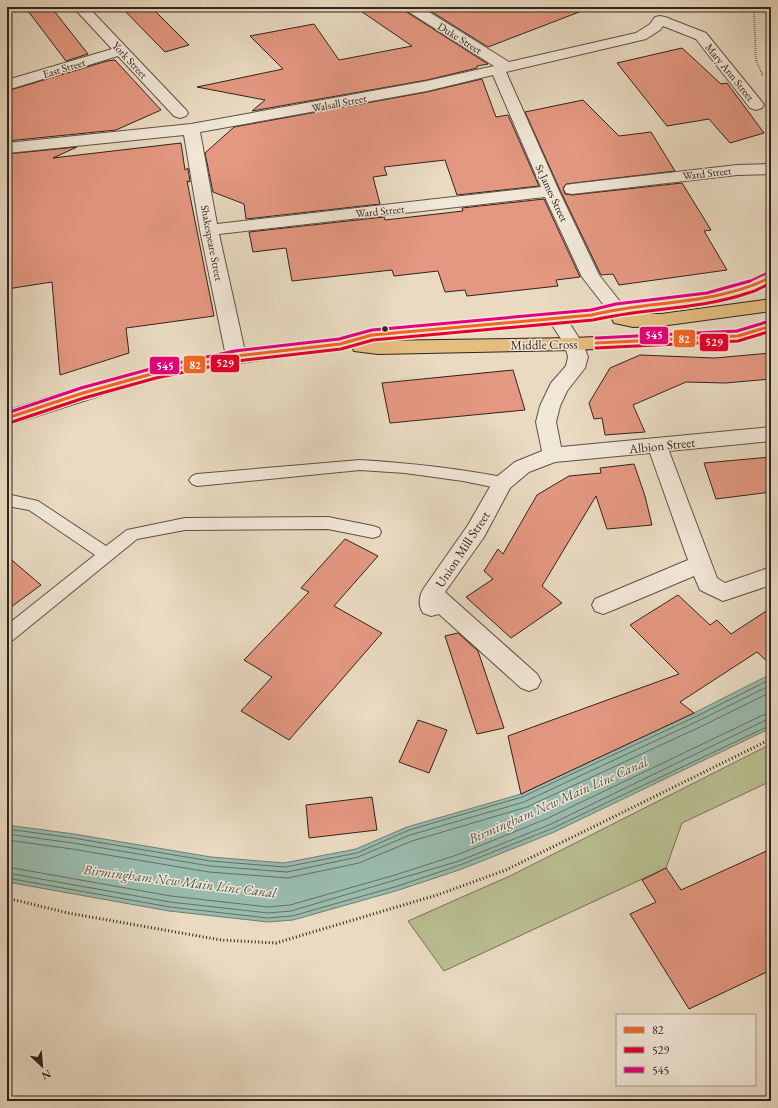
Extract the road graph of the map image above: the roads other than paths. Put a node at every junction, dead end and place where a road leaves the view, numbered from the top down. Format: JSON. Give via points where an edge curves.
{"nodes":[{"id":1,"x":80,"y":7,"type":"edge"},
{"id":2,"x":411,"y":7,"type":"edge"},
{"id":3,"x":657,"y":15,"type":"joint"},
{"id":4,"x":121,"y":51,"type":"junction"},
{"id":5,"x":503,"y":69,"type":"junction"},
{"id":6,"x":7,"y":85,"type":"edge"},
{"id":7,"x":756,"y":105,"type":"dead end"},
{"id":8,"x":180,"y":113,"type":"dead end"},
{"id":9,"x":191,"y":129,"type":"junction"},
{"id":10,"x":7,"y":148,"type":"edge"},
{"id":11,"x":771,"y":169,"type":"edge"},
{"id":12,"x":572,"y":189,"type":"dead end"},
{"id":13,"x":551,"y":191,"type":"junction"},
{"id":14,"x":209,"y":230,"type":"junction"},
{"id":15,"x":771,"y":278,"type":"edge"},
{"id":16,"x":771,"y":305,"type":"edge"},
{"id":17,"x":617,"y":309,"type":"junction"},
{"id":18,"x":592,"y":315,"type":"junction"},
{"id":19,"x":557,"y":319,"type":"junction"},
{"id":20,"x":771,"y":326,"type":"edge"},
{"id":21,"x":771,"y":332,"type":"edge"},
{"id":22,"x":738,"y":336,"type":"junction"},
{"id":23,"x":340,"y":344,"type":"junction"},
{"id":24,"x":574,"y":344,"type":"junction"},
{"id":25,"x":236,"y":356,"type":"junction"},
{"id":26,"x":7,"y":418,"type":"edge"},
{"id":27,"x":771,"y":434,"type":"edge"},
{"id":28,"x":657,"y":445,"type":"junction"},
{"id":29,"x":553,"y":455,"type":"junction"},
{"id":30,"x":197,"y":480,"type":"dead end"},
{"id":31,"x":502,"y":483,"type":"junction"},
{"id":32,"x":7,"y":500,"type":"edge"},
{"id":33,"x":373,"y":532,"type":"dead end"},
{"id":34,"x":107,"y":555,"type":"junction"},
{"id":35,"x":700,"y":564,"type":"junction"},
{"id":36,"x":771,"y":576,"type":"edge"},
{"id":37,"x":603,"y":605,"type":"dead end"},
{"id":38,"x":7,"y":635,"type":"edge"},
{"id":39,"x":529,"y":681,"type":"dead end"}],
"edges":[{"from":1,"to":4,"type":"street","name":"York Street"},
{"from":2,"to":5,"type":"street","name":"Duke Street"},
{"from":3,"to":5,"type":"street","name":"Walsall Street","via":[[655,27],[641,36]]},
{"from":3,"to":7,"type":"street","name":"Mary Ann Street","via":[[701,36]]},
{"from":4,"to":6,"type":"street","name":"East Street"},
{"from":4,"to":8,"type":"street","name":"York Street"},
{"from":5,"to":9,"type":"street","name":"Walsall Street","via":[[427,86]]},
{"from":5,"to":13,"type":"street","name":"St James Street"},
{"from":9,"to":10,"type":"street","name":"Walsall Street"},
{"from":9,"to":14,"type":"street","name":"Shakespeare Street"},
{"from":11,"to":12,"type":"street","name":"Ward Street","via":[[737,170]]},
{"from":13,"to":14,"type":"street","name":"Ward Street"},
{"from":13,"to":17,"type":"street","name":"St James Street","via":[[591,276]]},
{"from":14,"to":25,"type":"street","name":"Shakespeare Street"},
{"from":15,"to":17,"type":"highway","via":[[747,288],[708,298]]},
{"from":16,"to":18,"type":"highway","via":[[661,320],[633,321]]},
{"from":17,"to":18,"type":"highway"},
{"from":18,"to":19,"type":"highway"},
{"from":19,"to":23,"type":"highway","via":[[372,335]]},
{"from":19,"to":24,"type":"street"},
{"from":20,"to":22,"type":"highway","name":"Middle Cross"},
{"from":21,"to":22,"type":"highway"},
{"from":22,"to":24,"type":"highway","name":"Middle Cross"},
{"from":23,"to":24,"type":"highway","name":"Middle Cross","via":[[378,348]]},
{"from":23,"to":25,"type":"highway"},
{"from":24,"to":29,"type":"street","via":[[578,357],[575,368],[558,388],[546,422]]},
{"from":25,"to":26,"type":"highway","via":[[155,373]]},
{"from":27,"to":28,"type":"street","name":"Albion Street"},
{"from":28,"to":29,"type":"street","name":"Albion Street"},
{"from":28,"to":35,"type":"street"},
{"from":29,"to":31,"type":"street","name":"Union Mill Street","via":[[522,467]]},
{"from":30,"to":31,"type":"lane","via":[[360,465],[463,475]]},
{"from":31,"to":39,"type":"street","name":"Union Mill Street","via":[[476,532],[432,600]]},
{"from":32,"to":34,"type":"lane","via":[[32,505]]},
{"from":33,"to":34,"type":"lane","via":[[328,523],[185,524],[133,534]]},
{"from":34,"to":38,"type":"lane"},
{"from":35,"to":36,"type":"street","via":[[708,584],[723,592]]},
{"from":35,"to":37,"type":"street"}]}
